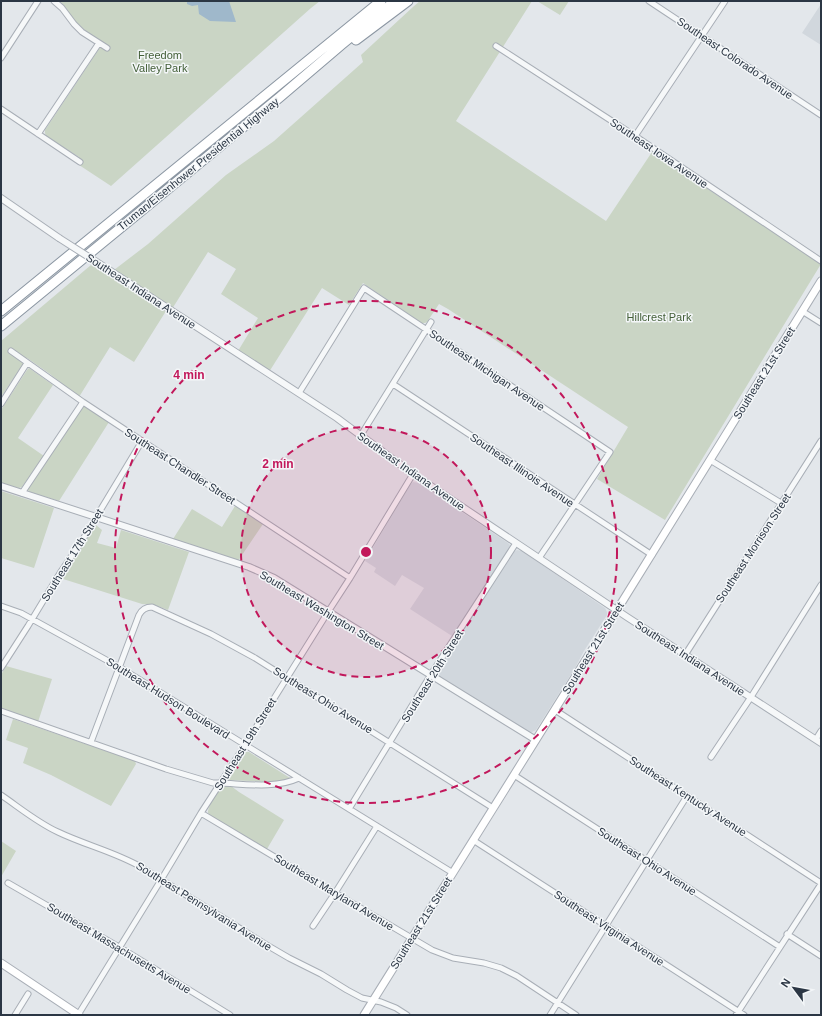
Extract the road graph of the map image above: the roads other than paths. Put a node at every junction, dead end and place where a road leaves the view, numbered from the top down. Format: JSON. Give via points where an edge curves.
{"nodes":[{"id":1,"x":38,"y":1,"type":"edge"},
{"id":2,"x":54,"y":1,"type":"edge"},
{"id":3,"x":395,"y":1,"type":"edge"},
{"id":4,"x":408,"y":1,"type":"edge"},
{"id":5,"x":649,"y":1,"type":"edge"},
{"id":6,"x":725,"y":1,"type":"edge"},
{"id":7,"x":378,"y":3,"type":"edge"},
{"id":8,"x":702,"y":36,"type":"junction"},
{"id":9,"x":99,"y":43,"type":"junction"},
{"id":10,"x":496,"y":46,"type":"dead end"},
{"id":11,"x":107,"y":48,"type":"dead end"},
{"id":12,"x":1,"y":57,"type":"edge"},
{"id":13,"x":280,"y":97,"type":"junction"},
{"id":14,"x":1,"y":109,"type":"edge"},
{"id":15,"x":821,"y":115,"type":"edge"},
{"id":16,"x":38,"y":134,"type":"junction"},
{"id":17,"x":635,"y":136,"type":"junction"},
{"id":18,"x":80,"y":162,"type":"dead end"},
{"id":19,"x":1,"y":198,"type":"edge"},
{"id":20,"x":821,"y":260,"type":"edge"},
{"id":21,"x":821,"y":281,"type":"edge"},
{"id":22,"x":1,"y":311,"type":"edge"},
{"id":23,"x":802,"y":311,"type":"junction"},
{"id":24,"x":431,"y":322,"type":"dead end"},
{"id":25,"x":821,"y":323,"type":"edge"},
{"id":26,"x":1,"y":326,"type":"edge"},
{"id":27,"x":426,"y":330,"type":"junction"},
{"id":28,"x":11,"y":351,"type":"dead end"},
{"id":29,"x":27,"y":363,"type":"junction"},
{"id":30,"x":393,"y":384,"type":"junction"},
{"id":31,"x":299,"y":393,"type":"junction"},
{"id":32,"x":83,"y":402,"type":"junction"},
{"id":33,"x":1,"y":404,"type":"edge"},
{"id":34,"x":361,"y":436,"type":"junction"},
{"id":35,"x":142,"y":441,"type":"junction"},
{"id":36,"x":821,"y":441,"type":"edge"},
{"id":37,"x":710,"y":460,"type":"junction"},
{"id":38,"x":413,"y":474,"type":"junction"},
{"id":39,"x":1,"y":486,"type":"edge"},
{"id":40,"x":22,"y":493,"type":"junction"},
{"id":41,"x":781,"y":503,"type":"junction"},
{"id":42,"x":575,"y":505,"type":"junction"},
{"id":43,"x":96,"y":518,"type":"junction"},
{"id":44,"x":516,"y":543,"type":"junction"},
{"id":45,"x":652,"y":555,"type":"junction"},
{"id":46,"x":540,"y":558,"type":"junction"},
{"id":47,"x":350,"y":578,"type":"junction"},
{"id":48,"x":821,"y":585,"type":"edge"},
{"id":49,"x":1,"y":606,"type":"edge"},
{"id":50,"x":617,"y":610,"type":"junction"},
{"id":51,"x":328,"y":612,"type":"junction"},
{"id":52,"x":32,"y":619,"type":"junction"},
{"id":53,"x":685,"y":655,"type":"junction"},
{"id":54,"x":119,"y":667,"type":"junction"},
{"id":55,"x":1,"y":668,"type":"edge"},
{"id":56,"x":430,"y":676,"type":"junction"},
{"id":57,"x":286,"y":678,"type":"junction"},
{"id":58,"x":751,"y":697,"type":"junction"},
{"id":59,"x":555,"y":710,"type":"junction"},
{"id":60,"x":1,"y":711,"type":"edge"},
{"id":61,"x":821,"y":731,"type":"edge"},
{"id":62,"x":536,"y":740,"type":"junction"},
{"id":63,"x":818,"y":741,"type":"edge"},
{"id":64,"x":91,"y":742,"type":"junction"},
{"id":65,"x":390,"y":743,"type":"junction"},
{"id":66,"x":245,"y":745,"type":"junction"},
{"id":67,"x":711,"y":757,"type":"dead end"},
{"id":68,"x":514,"y":775,"type":"junction"},
{"id":69,"x":299,"y":778,"type":"junction"},
{"id":70,"x":220,"y":782,"type":"junction"},
{"id":71,"x":1,"y":795,"type":"edge"},
{"id":72,"x":687,"y":796,"type":"junction"},
{"id":73,"x":493,"y":808,"type":"junction"},
{"id":74,"x":349,"y":809,"type":"junction"},
{"id":75,"x":201,"y":813,"type":"junction"},
{"id":76,"x":377,"y":826,"type":"junction"},
{"id":77,"x":473,"y":840,"type":"junction"},
{"id":78,"x":647,"y":861,"type":"junction"},
{"id":79,"x":453,"y":874,"type":"junction"},
{"id":80,"x":161,"y":880,"type":"junction"},
{"id":81,"x":8,"y":883,"type":"dead end"},
{"id":82,"x":821,"y":883,"type":"edge"},
{"id":83,"x":335,"y":893,"type":"junction"},
{"id":84,"x":313,"y":926,"type":"dead end"},
{"id":85,"x":606,"y":926,"type":"junction"},
{"id":86,"x":788,"y":934,"type":"junction"},
{"id":87,"x":411,"y":938,"type":"junction"},
{"id":88,"x":119,"y":947,"type":"junction"},
{"id":89,"x":780,"y":947,"type":"junction"},
{"id":90,"x":821,"y":956,"type":"edge"},
{"id":91,"x":1,"y":962,"type":"edge"},
{"id":92,"x":28,"y":994,"type":"dead end"},
{"id":93,"x":373,"y":1000,"type":"junction"},
{"id":94,"x":558,"y":1003,"type":"junction"},
{"id":95,"x":737,"y":1013,"type":"edge"},
{"id":96,"x":15,"y":1015,"type":"edge"},
{"id":97,"x":78,"y":1015,"type":"edge"},
{"id":98,"x":230,"y":1015,"type":"edge"},
{"id":99,"x":364,"y":1015,"type":"edge"},
{"id":100,"x":408,"y":1015,"type":"edge"},
{"id":101,"x":550,"y":1015,"type":"edge"},
{"id":102,"x":576,"y":1015,"type":"edge"},
{"id":103,"x":744,"y":1015,"type":"edge"}],
"edges":[{"from":1,"to":12,"type":"street"},
{"from":2,"to":9,"type":"street","via":[[77,28]]},
{"from":3,"to":13,"type":"highway","name":"Truman/Eisenhower Presidential Highway"},
{"from":4,"to":13,"type":"highway"},
{"from":5,"to":8,"type":"street","name":"Southeast Colorado Avenue"},
{"from":6,"to":8,"type":"street"},
{"from":7,"to":22,"type":"highway","name":"Truman/Eisenhower Presidential Highway"},
{"from":8,"to":15,"type":"street","name":"Southeast Colorado Avenue"},
{"from":8,"to":17,"type":"street"},
{"from":9,"to":11,"type":"street"},
{"from":9,"to":16,"type":"street"},
{"from":10,"to":17,"type":"street","name":"Southeast Iowa Avenue"},
{"from":13,"to":26,"type":"highway","name":"Truman/Eisenhower Presidential Highway"},
{"from":14,"to":16,"type":"street"},
{"from":16,"to":18,"type":"street"},
{"from":17,"to":20,"type":"street","name":"Southeast Iowa Avenue"},
{"from":19,"to":31,"type":"street","name":"Southeast Indiana Avenue","bridge":true},
{"from":21,"to":23,"type":"main road","name":"Southeast 21st Street"},
{"from":23,"to":25,"type":"street"},
{"from":23,"to":37,"type":"main road","name":"Southeast 21st Street"},
{"from":24,"to":27,"type":"street"},
{"from":27,"to":30,"type":"street"},
{"from":27,"to":31,"type":"street","name":"Southeast Michigan Avenue","via":[[364,288]]},
{"from":27,"to":42,"type":"street","name":"Southeast Michigan Avenue","via":[[610,452]]},
{"from":28,"to":29,"type":"street","name":"Southeast Chandler Street"},
{"from":29,"to":32,"type":"street","name":"Southeast Chandler Street"},
{"from":29,"to":33,"type":"street"},
{"from":30,"to":34,"type":"street"},
{"from":30,"to":42,"type":"street","name":"Southeast Illinois Avenue"},
{"from":31,"to":34,"type":"street","name":"Southeast Indiana Avenue"},
{"from":32,"to":35,"type":"street","name":"Southeast Chandler Street"},
{"from":32,"to":40,"type":"street"},
{"from":34,"to":38,"type":"street","name":"Southeast Indiana Avenue"},
{"from":35,"to":43,"type":"street","name":"Southeast 17th Street"},
{"from":35,"to":47,"type":"street","name":"Southeast Chandler Street"},
{"from":36,"to":41,"type":"street","name":"Southeast Morrison Street"},
{"from":37,"to":41,"type":"street"},
{"from":37,"to":45,"type":"main road","name":"Southeast 21st Street"},
{"from":38,"to":44,"type":"street","name":"Southeast Indiana Avenue"},
{"from":38,"to":47,"type":"street","name":"Southeast 19th Street"},
{"from":39,"to":40,"type":"street","name":"Southeast Washington Street"},
{"from":40,"to":43,"type":"street","name":"Southeast Washington Street"},
{"from":41,"to":53,"type":"street","name":"Southeast Morrison Street"},
{"from":42,"to":45,"type":"street","name":"Southeast Illinois Avenue"},
{"from":42,"to":46,"type":"street"},
{"from":43,"to":51,"type":"street","name":"Southeast Washington Street","via":[[249,567],[274,578]]},
{"from":43,"to":52,"type":"street","name":"Southeast 17th Street"},
{"from":44,"to":46,"type":"street","name":"Southeast Indiana Avenue"},
{"from":44,"to":56,"type":"street","name":"Southeast 20th Street"},
{"from":45,"to":50,"type":"main road","name":"Southeast 21st Street"},
{"from":46,"to":50,"type":"street","name":"Southeast Indiana Avenue"},
{"from":47,"to":51,"type":"street","name":"Southeast 19th Street"},
{"from":48,"to":58,"type":"street"},
{"from":49,"to":52,"type":"street","name":"Southeast Hudson Boulevard"},
{"from":50,"to":53,"type":"street","name":"Southeast Indiana Avenue"},
{"from":50,"to":59,"type":"main road","name":"Southeast 21st Street"},
{"from":51,"to":56,"type":"street","name":"Southeast Washington Street"},
{"from":51,"to":57,"type":"street","name":"Southeast 19th Street"},
{"from":52,"to":54,"type":"street","name":"Southeast Hudson Boulevard"},
{"from":52,"to":55,"type":"street","name":"Southeast 17th Street"},
{"from":53,"to":58,"type":"street","name":"Southeast Indiana Avenue"},
{"from":54,"to":57,"type":"street","name":"Southeast Ohio Avenue","via":[[140,612],[152,607],[211,634]]},
{"from":54,"to":64,"type":"street"},
{"from":54,"to":66,"type":"street","name":"Southeast Hudson Boulevard"},
{"from":56,"to":62,"type":"street","name":"Southeast Washington Street"},
{"from":56,"to":65,"type":"street","name":"Southeast 20th Street"},
{"from":57,"to":65,"type":"street","name":"Southeast Ohio Avenue"},
{"from":57,"to":66,"type":"street","name":"Southeast 19th Street"},
{"from":58,"to":63,"type":"street","name":"Southeast Indiana Avenue"},
{"from":58,"to":67,"type":"street"},
{"from":59,"to":62,"type":"main road","name":"Southeast 21st Street"},
{"from":59,"to":72,"type":"street","name":"Southeast Kentucky Avenue"},
{"from":60,"to":64,"type":"street"},
{"from":61,"to":63,"type":"street"},
{"from":62,"to":68,"type":"main road","name":"Southeast 21st Street"},
{"from":64,"to":70,"type":"street","via":[[166,769],[214,783]]},
{"from":65,"to":73,"type":"street","name":"Southeast Ohio Avenue"},
{"from":65,"to":74,"type":"street","name":"Southeast 20th Street"},
{"from":66,"to":69,"type":"street","name":"Southeast Hudson Boulevard"},
{"from":66,"to":70,"type":"street","name":"Southeast 19th Street"},
{"from":68,"to":73,"type":"main road","name":"Southeast 21st Street"},
{"from":68,"to":78,"type":"street","name":"Southeast Ohio Avenue"},
{"from":69,"to":70,"type":"street","via":[[273,785]]},
{"from":69,"to":74,"type":"street","name":"Southeast Hudson Boulevard"},
{"from":70,"to":75,"type":"street","name":"Southeast 19th Street"},
{"from":71,"to":80,"type":"street","name":"Southeast Pennsylvania Avenue","via":[[57,832],[135,864]]},
{"from":72,"to":78,"type":"street"},
{"from":72,"to":82,"type":"street","name":"Southeast Kentucky Avenue"},
{"from":73,"to":77,"type":"main road","name":"Southeast 21st Street"},
{"from":74,"to":76,"type":"street","name":"Southeast Hudson Boulevard"},
{"from":75,"to":80,"type":"street","name":"Southeast 19th Street"},
{"from":75,"to":83,"type":"street","name":"Southeast Maryland Avenue"},
{"from":76,"to":79,"type":"street","name":"Southeast Hudson Boulevard"},
{"from":76,"to":83,"type":"street"},
{"from":77,"to":79,"type":"main road","name":"Southeast 21st Street"},
{"from":77,"to":85,"type":"street","name":"Southeast Virginia Avenue"},
{"from":78,"to":85,"type":"street"},
{"from":78,"to":89,"type":"street","name":"Southeast Ohio Avenue"},
{"from":79,"to":87,"type":"main road","name":"Southeast 21st Street"},
{"from":80,"to":88,"type":"street","name":"Southeast 19th Street"},
{"from":80,"to":93,"type":"street","name":"Southeast Pennsylvania Avenue","via":[[283,955],[346,990]]},
{"from":81,"to":88,"type":"street","name":"Southeast Massachusetts Avenue"},
{"from":82,"to":86,"type":"street"},
{"from":83,"to":84,"type":"street"},
{"from":83,"to":87,"type":"street","name":"Southeast Maryland Avenue"},
{"from":85,"to":94,"type":"street"},
{"from":85,"to":95,"type":"street","name":"Southeast Virginia Avenue"},
{"from":86,"to":89,"type":"street"},
{"from":86,"to":90,"type":"street"},
{"from":87,"to":93,"type":"main road","name":"Southeast 21st Street"},
{"from":87,"to":94,"type":"street","name":"Southeast Maryland Avenue","via":[[460,960],[501,968]]},
{"from":88,"to":97,"type":"street","name":"Southeast 19th Street"},
{"from":88,"to":98,"type":"street","name":"Southeast Massachusetts Avenue"},
{"from":89,"to":95,"type":"street"},
{"from":91,"to":97,"type":"main road"},
{"from":92,"to":96,"type":"street"},
{"from":93,"to":99,"type":"main road","name":"Southeast 21st Street"},
{"from":93,"to":100,"type":"street","name":"Southeast Pennsylvania Avenue"},
{"from":94,"to":101,"type":"street"},
{"from":94,"to":102,"type":"street","name":"Southeast Maryland Avenue"},
{"from":95,"to":103,"type":"street","name":"Southeast Virginia Avenue"}]}
